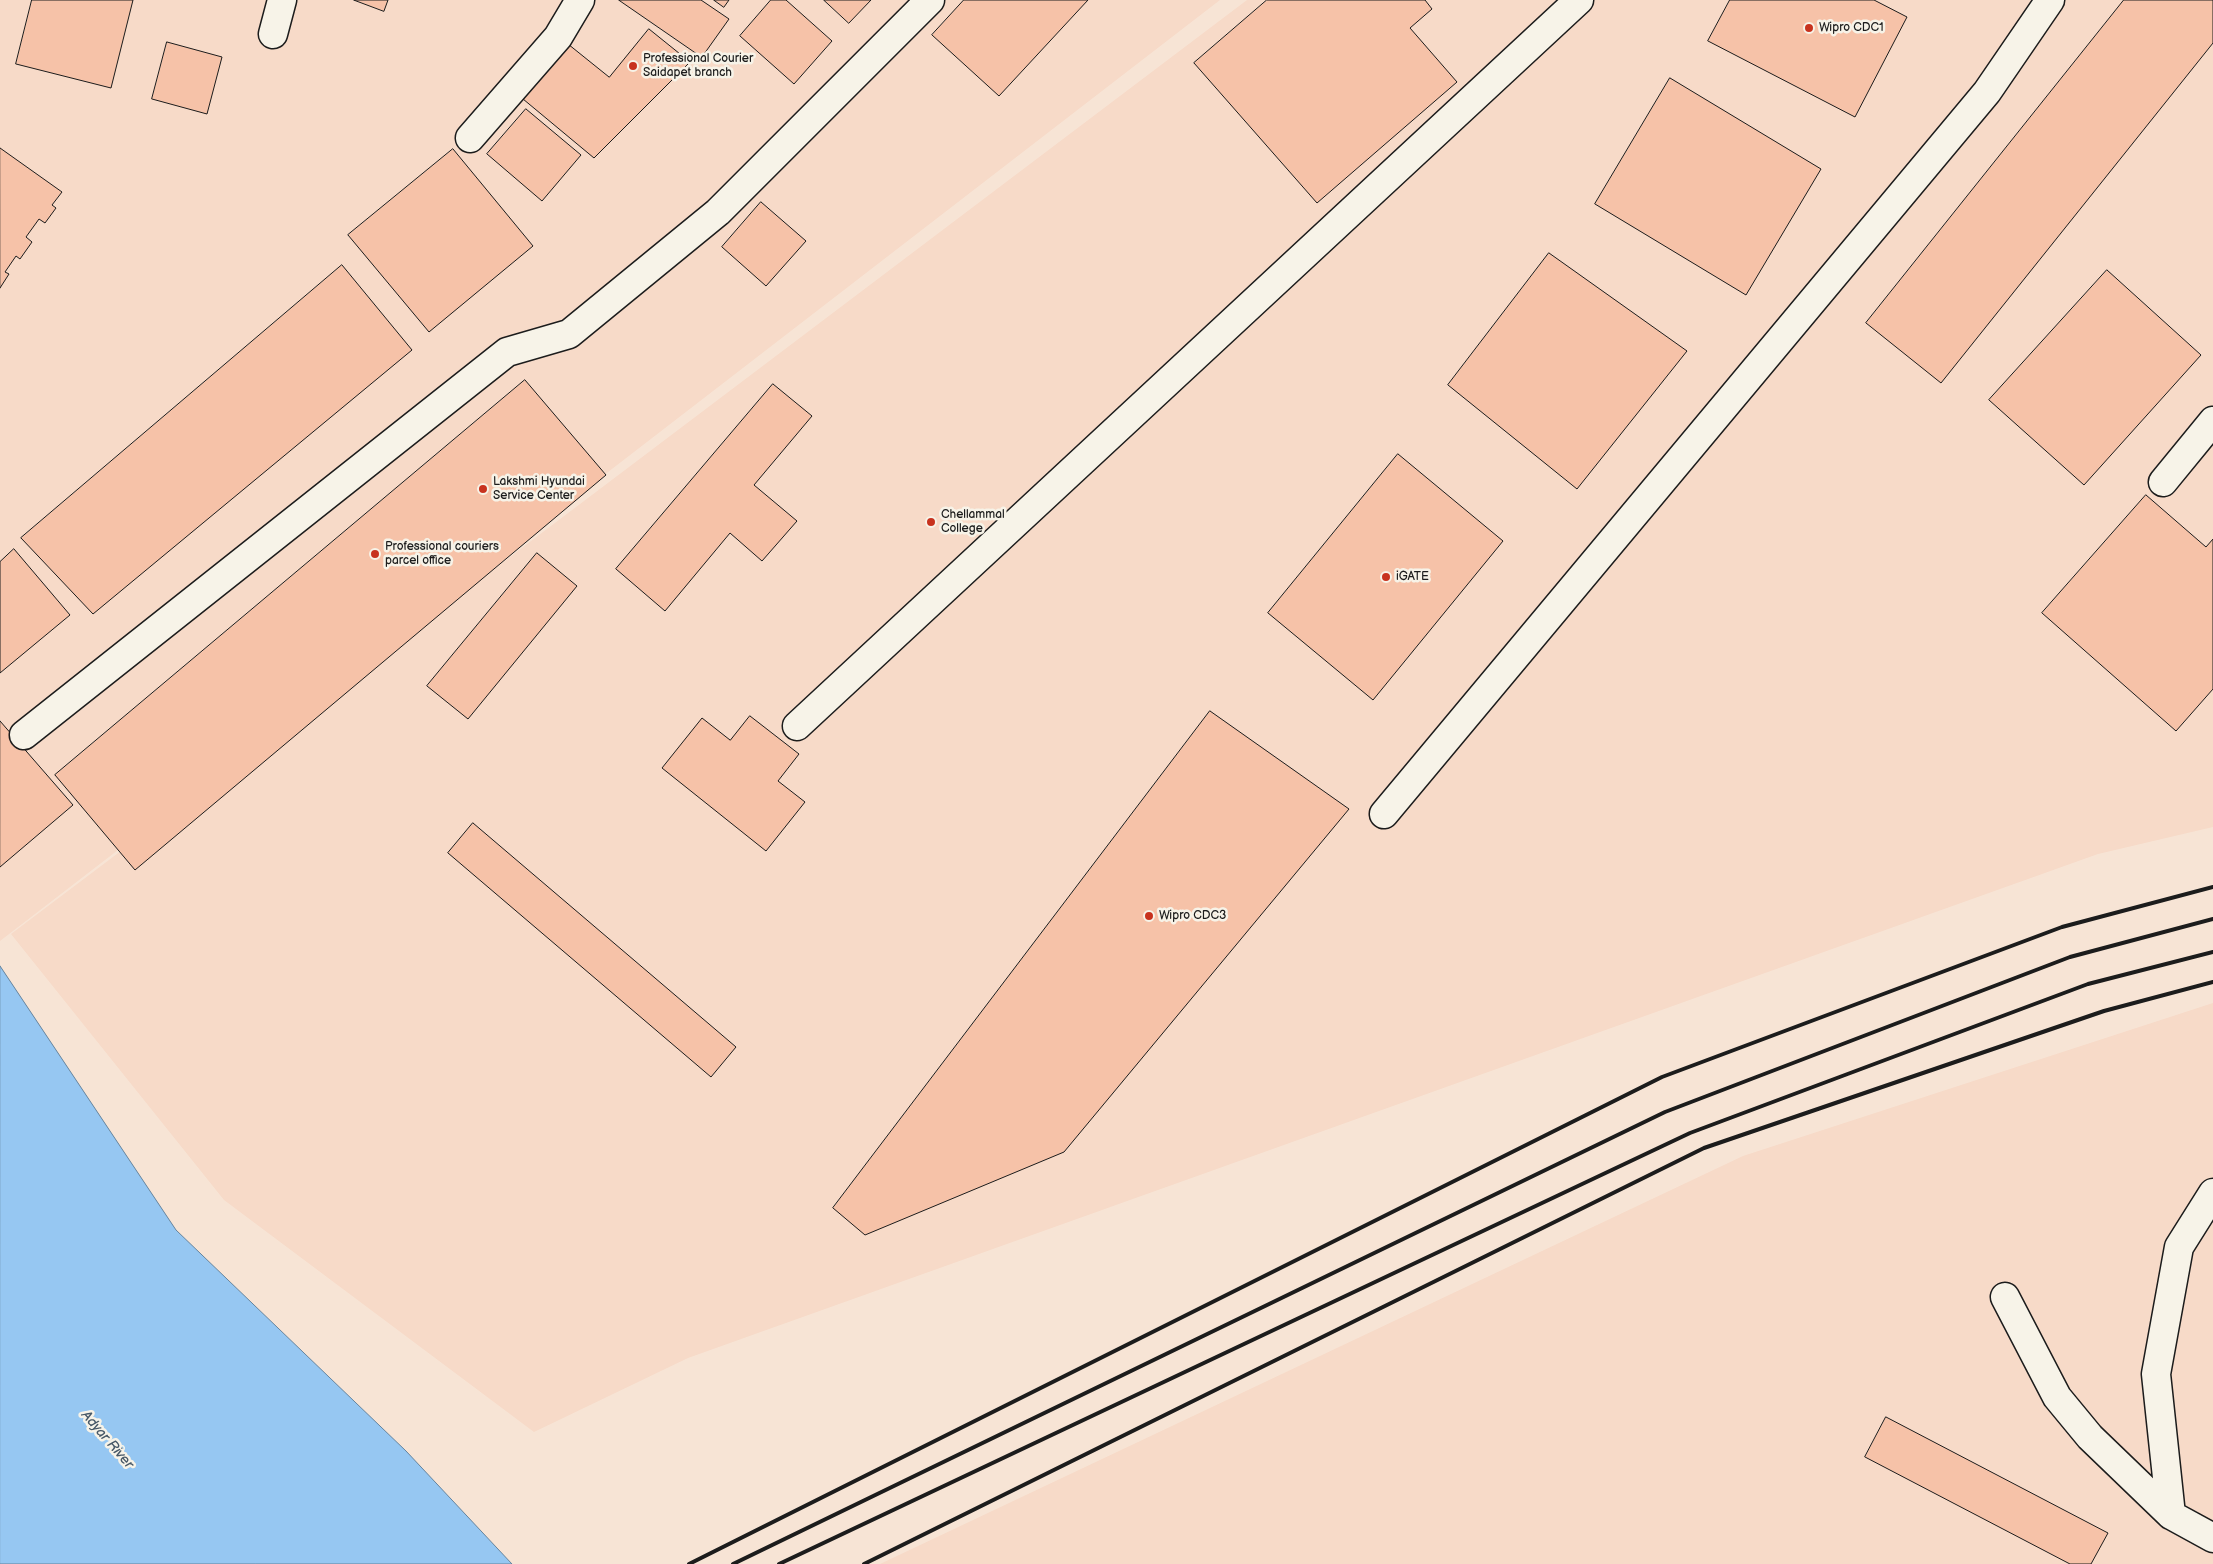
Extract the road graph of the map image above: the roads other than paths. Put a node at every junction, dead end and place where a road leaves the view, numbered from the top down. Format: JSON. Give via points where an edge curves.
{"nodes":[{"id":1,"x":282,"y":0,"type":"edge"},
{"id":2,"x":580,"y":0,"type":"edge"},
{"id":3,"x":930,"y":0,"type":"edge"},
{"id":4,"x":1578,"y":0,"type":"edge"},
{"id":5,"x":2050,"y":0,"type":"edge"},
{"id":6,"x":273,"y":34,"type":"dead end"},
{"id":7,"x":470,"y":138,"type":"dead end"},
{"id":8,"x":2213,"y":421,"type":"edge"},
{"id":9,"x":2163,"y":482,"type":"dead end"},
{"id":10,"x":797,"y":726,"type":"dead end"},
{"id":11,"x":24,"y":735,"type":"dead end"},
{"id":12,"x":1384,"y":814,"type":"dead end"},
{"id":13,"x":2213,"y":1194,"type":"edge"},
{"id":14,"x":2006,"y":1296,"type":"dead end"},
{"id":15,"x":2171,"y":1515,"type":"junction"},
{"id":16,"x":2213,"y":1538,"type":"edge"}],
"edges":[{"from":1,"to":6,"type":"street"},
{"from":2,"to":7,"type":"street","via":[[558,37]]},
{"from":3,"to":11,"type":"street","via":[[718,212],[569,334],[507,352]]},
{"from":4,"to":10,"type":"street"},
{"from":5,"to":12,"type":"street","via":[[1987,92]]},
{"from":8,"to":9,"type":"street"},
{"from":13,"to":15,"type":"street","via":[[2179,1247],[2156,1374]]},
{"from":14,"to":15,"type":"street","via":[[2057,1397],[2090,1437]]},
{"from":15,"to":16,"type":"street"}]}
